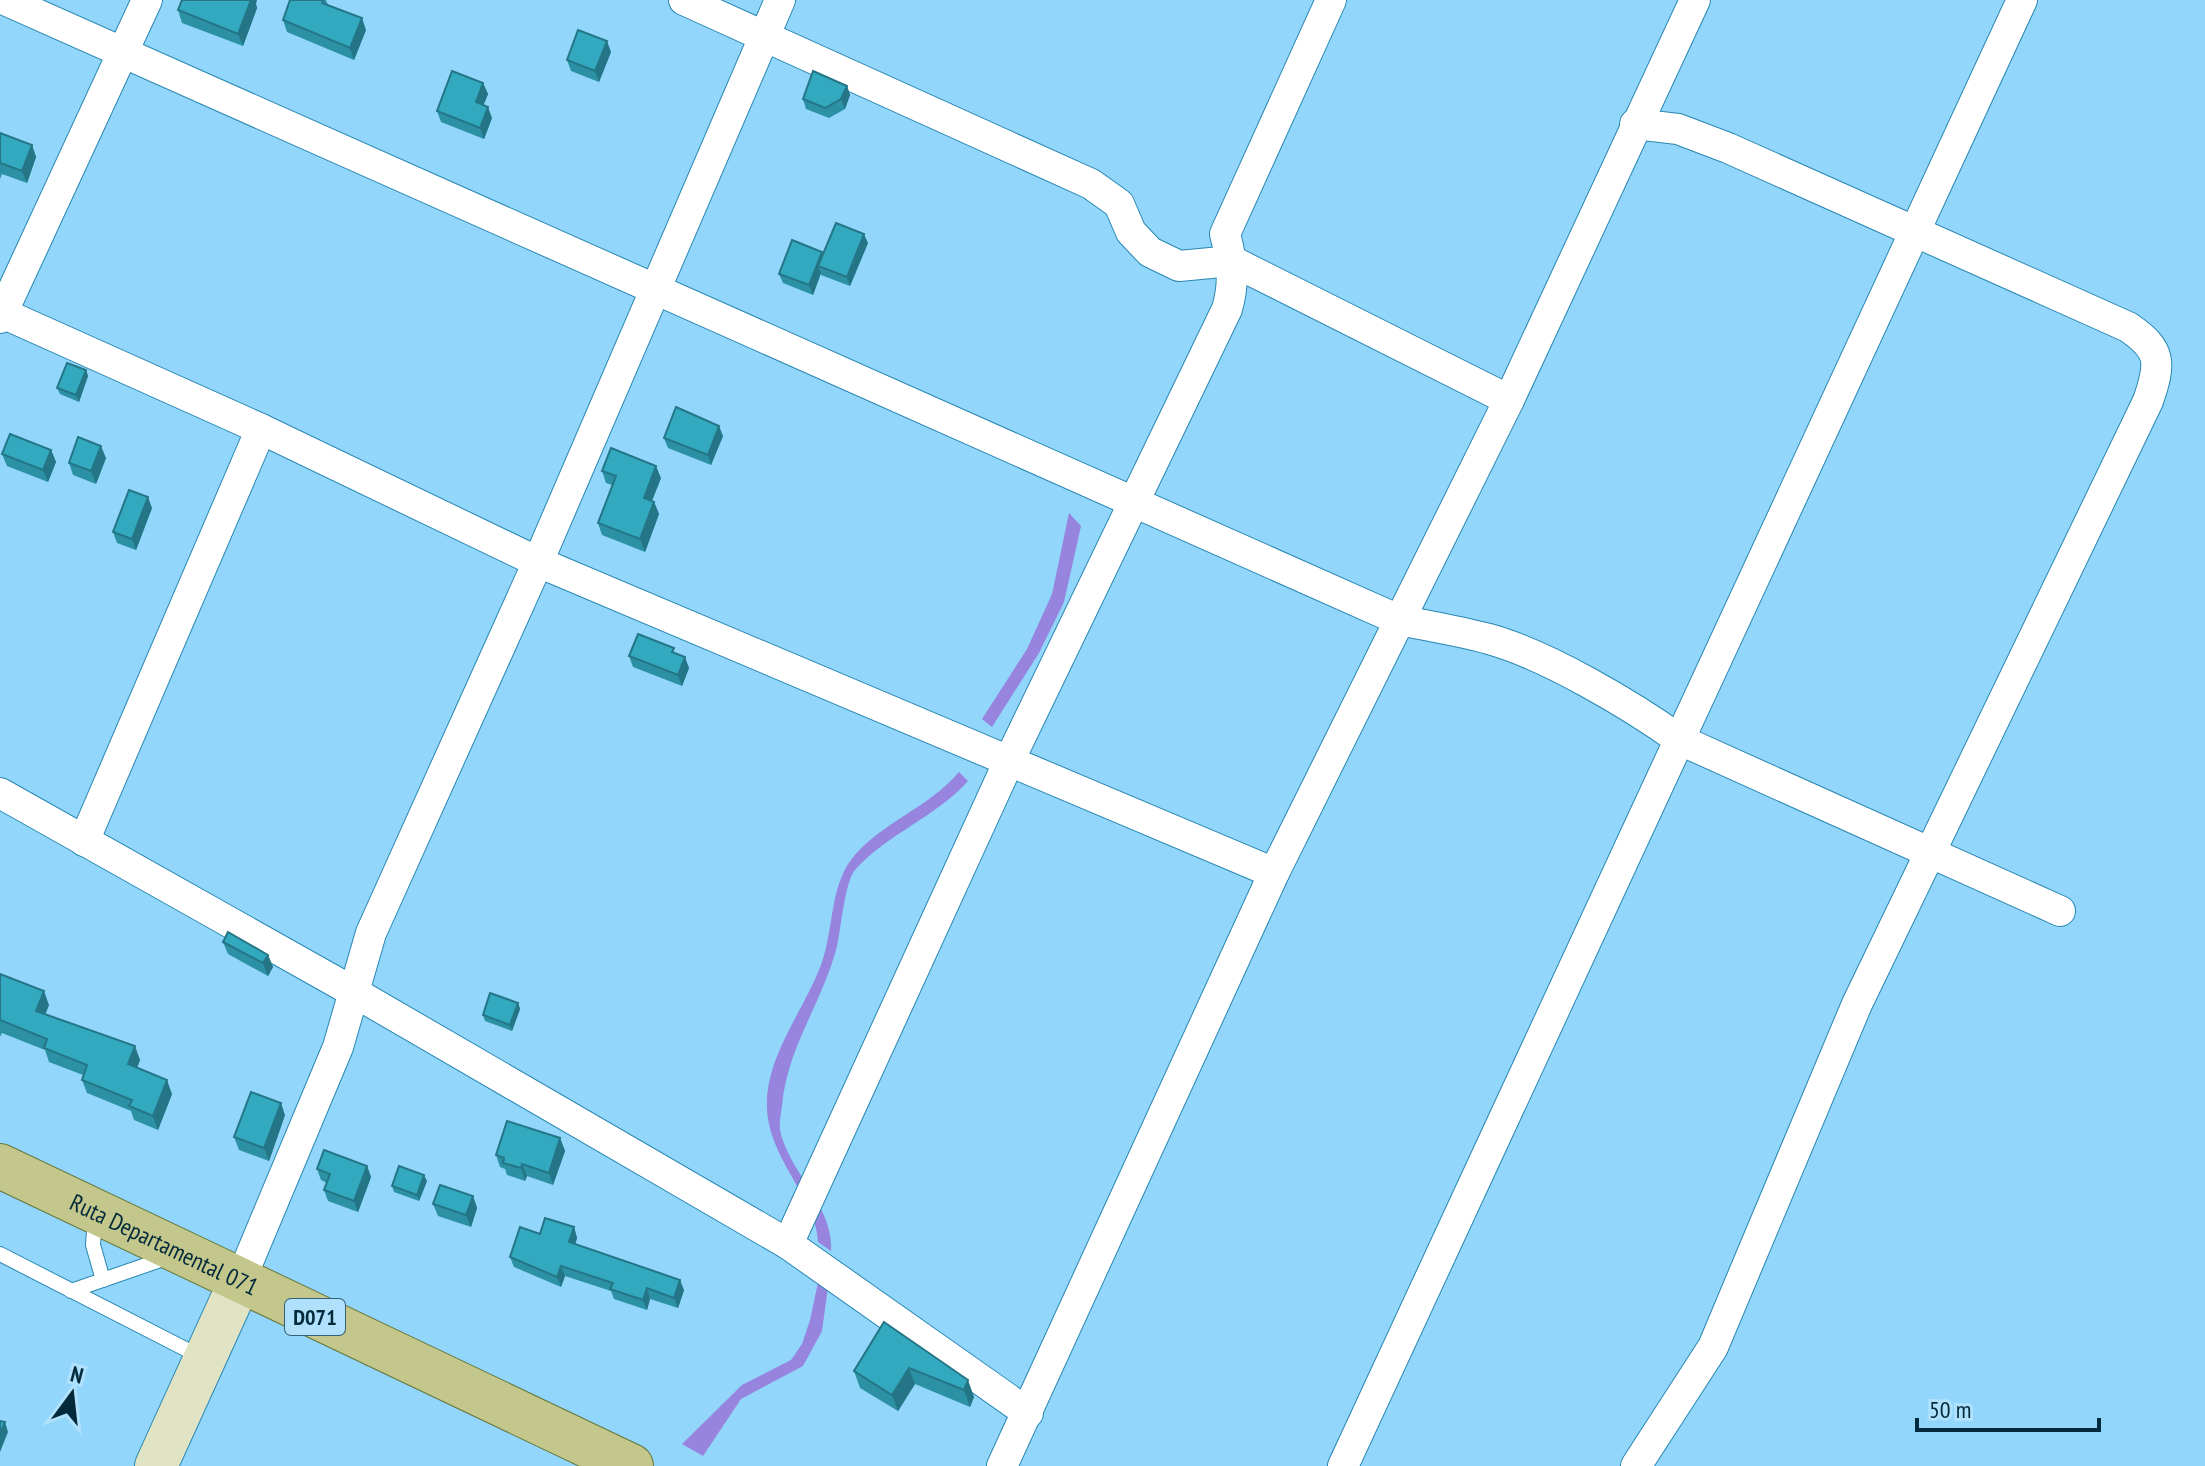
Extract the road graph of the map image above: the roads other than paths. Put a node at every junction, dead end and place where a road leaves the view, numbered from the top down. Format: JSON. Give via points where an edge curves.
{"nodes":[{"id":1,"x":5,"y":0,"type":"edge"},
{"id":2,"x":147,"y":0,"type":"edge"},
{"id":3,"x":684,"y":0,"type":"edge"},
{"id":4,"x":780,"y":0,"type":"edge"},
{"id":5,"x":1331,"y":0,"type":"edge"},
{"id":6,"x":1695,"y":0,"type":"edge"},
{"id":7,"x":2022,"y":0,"type":"edge"},
{"id":8,"x":763,"y":37,"type":"junction"},
{"id":9,"x":124,"y":53,"type":"junction"},
{"id":10,"x":1635,"y":124,"type":"junction"},
{"id":11,"x":1914,"y":232,"type":"junction"},
{"id":12,"x":1232,"y":261,"type":"junction"},
{"id":13,"x":653,"y":289,"type":"junction"},
{"id":14,"x":1,"y":314,"type":"edge"},
{"id":15,"x":1509,"y":400,"type":"junction"},
{"id":16,"x":261,"y":429,"type":"junction"},
{"id":17,"x":1134,"y":502,"type":"junction"},
{"id":18,"x":538,"y":562,"type":"junction"},
{"id":19,"x":1399,"y":620,"type":"junction"},
{"id":20,"x":1680,"y":740,"type":"junction"},
{"id":21,"x":1009,"y":761,"type":"junction"},
{"id":22,"x":0,"y":793,"type":"edge"},
{"id":23,"x":84,"y":841,"type":"junction"},
{"id":24,"x":1933,"y":852,"type":"junction"},
{"id":25,"x":1274,"y":873,"type":"junction"},
{"id":26,"x":2060,"y":911,"type":"dead end"},
{"id":27,"x":352,"y":991,"type":"junction"},
{"id":28,"x":0,"y":1166,"type":"edge"},
{"id":29,"x":95,"y":1211,"type":"junction"},
{"id":30,"x":788,"y":1244,"type":"junction"},
{"id":31,"x":0,"y":1254,"type":"edge"},
{"id":32,"x":182,"y":1254,"type":"junction"},
{"id":33,"x":103,"y":1280,"type":"junction"},
{"id":34,"x":240,"y":1281,"type":"junction"},
{"id":35,"x":71,"y":1291,"type":"junction"},
{"id":36,"x":205,"y":1359,"type":"junction"},
{"id":37,"x":1028,"y":1413,"type":"junction"},
{"id":38,"x":156,"y":1466,"type":"edge"},
{"id":39,"x":631,"y":1466,"type":"edge"},
{"id":40,"x":1002,"y":1466,"type":"edge"},
{"id":41,"x":1343,"y":1466,"type":"edge"},
{"id":42,"x":1636,"y":1466,"type":"edge"}],
"edges":[{"from":1,"to":9,"type":"street"},
{"from":2,"to":9,"type":"street"},
{"from":3,"to":8,"type":"street"},
{"from":4,"to":8,"type":"street"},
{"from":5,"to":12,"type":"street","via":[[1235,204],[1225,234]]},
{"from":6,"to":10,"type":"street"},
{"from":7,"to":11,"type":"street"},
{"from":8,"to":12,"type":"street","via":[[1091,184],[1119,204],[1131,232],[1159,257],[1179,266]]},
{"from":8,"to":13,"type":"street"},
{"from":9,"to":13,"type":"street"},
{"from":9,"to":14,"type":"street"},
{"from":10,"to":11,"type":"street","via":[[1678,129],[1715,143]]},
{"from":10,"to":15,"type":"street"},
{"from":11,"to":20,"type":"street"},
{"from":11,"to":24,"type":"street","via":[[2128,327],[2150,342],[2157,358],[2148,401]]},
{"from":12,"to":15,"type":"street"},
{"from":12,"to":17,"type":"street","via":[[1227,309]]},
{"from":13,"to":17,"type":"street"},
{"from":13,"to":18,"type":"street"},
{"from":14,"to":16,"type":"street"},
{"from":15,"to":19,"type":"street"},
{"from":16,"to":18,"type":"street"},
{"from":16,"to":23,"type":"street"},
{"from":17,"to":19,"type":"street"},
{"from":17,"to":21,"type":"street"},
{"from":18,"to":21,"type":"street"},
{"from":18,"to":27,"type":"street","via":[[415,830]]},
{"from":19,"to":20,"type":"street","via":[[1491,640],[1530,655],[1640,711]]},
{"from":19,"to":25,"type":"street"},
{"from":20,"to":24,"type":"street"},
{"from":20,"to":41,"type":"street"},
{"from":21,"to":25,"type":"street"},
{"from":21,"to":30,"type":"street"},
{"from":22,"to":23,"type":"street"},
{"from":23,"to":27,"type":"street"},
{"from":24,"to":26,"type":"street"},
{"from":24,"to":42,"type":"street","via":[[1857,1004],[1713,1347]]},
{"from":25,"to":37,"type":"street"},
{"from":27,"to":30,"type":"street"},
{"from":27,"to":34,"type":"street","via":[[338,1047]]},
{"from":28,"to":29,"type":"main road","name":"Ruta Departamental 071","number":"D071"},
{"from":29,"to":32,"type":"main road","name":"Ruta Departamental 071","number":"D071"},
{"from":29,"to":33,"type":"lane","via":[[93,1245]]},
{"from":30,"to":37,"type":"street"},
{"from":31,"to":35,"type":"lane"},
{"from":32,"to":33,"type":"lane"},
{"from":32,"to":34,"type":"main road","name":"Ruta Departamental 071","number":"D071"},
{"from":33,"to":35,"type":"lane"},
{"from":34,"to":36,"type":"street"},
{"from":34,"to":39,"type":"main road","name":"Ruta Departamental 071","number":"D071"},
{"from":35,"to":36,"type":"lane"},
{"from":36,"to":38,"type":"street"},
{"from":37,"to":40,"type":"street"}]}
